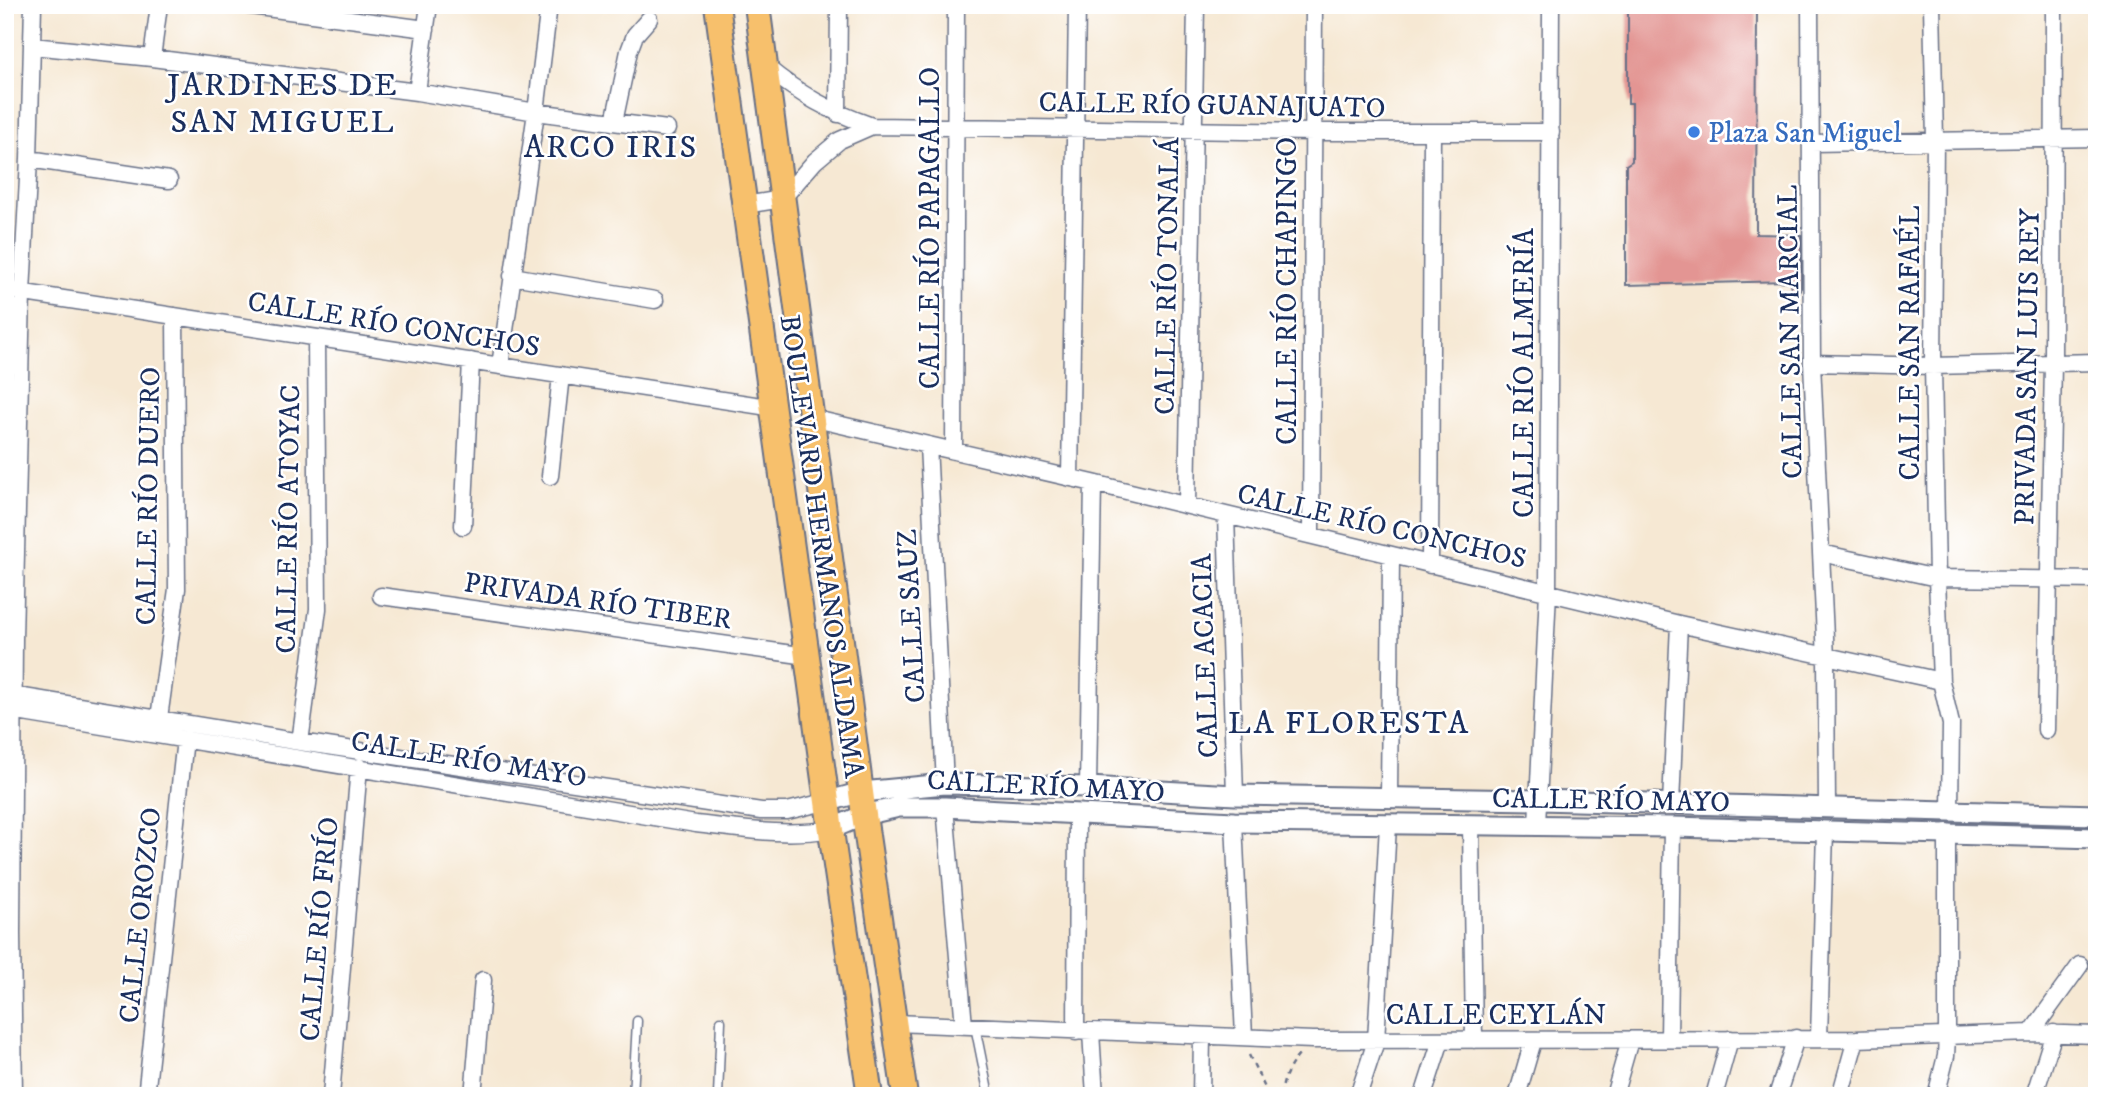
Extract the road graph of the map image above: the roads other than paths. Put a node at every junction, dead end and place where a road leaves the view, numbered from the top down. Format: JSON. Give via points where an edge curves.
{"nodes":[{"id":1,"x":33,"y":5,"type":"edge"},
{"id":2,"x":159,"y":5,"type":"edge"},
{"id":3,"x":243,"y":5,"type":"edge"},
{"id":4,"x":429,"y":5,"type":"edge"},
{"id":5,"x":549,"y":5,"type":"edge"},
{"id":6,"x":717,"y":5,"type":"edge"},
{"id":7,"x":757,"y":5,"type":"edge"},
{"id":8,"x":839,"y":5,"type":"edge"},
{"id":9,"x":956,"y":5,"type":"edge"},
{"id":10,"x":1076,"y":5,"type":"edge"},
{"id":11,"x":1196,"y":5,"type":"edge"},
{"id":12,"x":1314,"y":5,"type":"edge"},
{"id":13,"x":1551,"y":5,"type":"edge"},
{"id":14,"x":1810,"y":5,"type":"edge"},
{"id":15,"x":1932,"y":5,"type":"edge"},
{"id":16,"x":2054,"y":5,"type":"edge"},
{"id":17,"x":649,"y":19,"type":"dead end"},
{"id":18,"x":426,"y":29,"type":"junction"},
{"id":19,"x":32,"y":46,"type":"junction"},
{"id":20,"x":152,"y":58,"type":"junction"},
{"id":21,"x":765,"y":66,"type":"junction"},
{"id":22,"x":417,"y":92,"type":"junction"},
{"id":23,"x":536,"y":112,"type":"junction"},
{"id":24,"x":838,"y":114,"type":"junction"},
{"id":25,"x":614,"y":122,"type":"junction"},
{"id":26,"x":872,"y":126,"type":"junction"},
{"id":27,"x":956,"y":128,"type":"junction"},
{"id":28,"x":1076,"y":128,"type":"junction"},
{"id":29,"x":667,"y":129,"type":"dead end"},
{"id":30,"x":1195,"y":131,"type":"junction"},
{"id":31,"x":1314,"y":132,"type":"junction"},
{"id":32,"x":1433,"y":132,"type":"junction"},
{"id":33,"x":1551,"y":132,"type":"junction"},
{"id":34,"x":2097,"y":138,"type":"edge"},
{"id":35,"x":2055,"y":139,"type":"junction"},
{"id":36,"x":1935,"y":140,"type":"junction"},
{"id":37,"x":1812,"y":143,"type":"junction"},
{"id":38,"x":29,"y":159,"type":"junction"},
{"id":39,"x":169,"y":180,"type":"dead end"},
{"id":40,"x":782,"y":199,"type":"junction"},
{"id":41,"x":745,"y":205,"type":"junction"},
{"id":42,"x":512,"y":276,"type":"junction"},
{"id":43,"x":13,"y":292,"type":"edge"},
{"id":44,"x":655,"y":300,"type":"dead end"},
{"id":45,"x":175,"y":316,"type":"junction"},
{"id":46,"x":317,"y":338,"type":"junction"},
{"id":47,"x":471,"y":361,"type":"junction"},
{"id":48,"x":2097,"y":362,"type":"edge"},
{"id":49,"x":1812,"y":363,"type":"junction"},
{"id":50,"x":2053,"y":363,"type":"junction"},
{"id":51,"x":500,"y":366,"type":"junction"},
{"id":52,"x":1933,"y":366,"type":"junction"},
{"id":53,"x":561,"y":375,"type":"junction"},
{"id":54,"x":774,"y":408,"type":"junction"},
{"id":55,"x":811,"y":418,"type":"junction"},
{"id":56,"x":929,"y":445,"type":"junction"},
{"id":57,"x":954,"y":451,"type":"junction"},
{"id":58,"x":550,"y":475,"type":"dead end"},
{"id":59,"x":1070,"y":478,"type":"junction"},
{"id":60,"x":1093,"y":483,"type":"junction"},
{"id":61,"x":1187,"y":505,"type":"junction"},
{"id":62,"x":1226,"y":515,"type":"junction"},
{"id":63,"x":463,"y":526,"type":"dead end"},
{"id":64,"x":1311,"y":535,"type":"junction"},
{"id":65,"x":1821,"y":553,"type":"junction"},
{"id":66,"x":1391,"y":556,"type":"junction"},
{"id":67,"x":1430,"y":565,"type":"junction"},
{"id":68,"x":1937,"y":578,"type":"junction"},
{"id":69,"x":2049,"y":580,"type":"junction"},
{"id":70,"x":2097,"y":580,"type":"edge"},
{"id":71,"x":1548,"y":592,"type":"junction"},
{"id":72,"x":381,"y":596,"type":"dead end"},
{"id":73,"x":1679,"y":624,"type":"junction"},
{"id":74,"x":9,"y":639,"type":"edge"},
{"id":75,"x":807,"y":656,"type":"junction"},
{"id":76,"x":1826,"y":658,"type":"junction"},
{"id":77,"x":1941,"y":681,"type":"junction"},
{"id":78,"x":9,"y":703,"type":"edge"},
{"id":79,"x":159,"y":718,"type":"junction"},
{"id":80,"x":2046,"y":730,"type":"dead end"},
{"id":81,"x":185,"y":739,"type":"junction"},
{"id":82,"x":300,"y":742,"type":"junction"},
{"id":83,"x":359,"y":767,"type":"junction"},
{"id":84,"x":945,"y":784,"type":"junction"},
{"id":85,"x":1088,"y":787,"type":"junction"},
{"id":86,"x":1235,"y":795,"type":"junction"},
{"id":87,"x":1389,"y":799,"type":"junction"},
{"id":88,"x":1539,"y":800,"type":"junction"},
{"id":89,"x":829,"y":802,"type":"junction"},
{"id":90,"x":699,"y":803,"type":"junction"},
{"id":91,"x":863,"y":804,"type":"junction"},
{"id":92,"x":1671,"y":804,"type":"junction"},
{"id":93,"x":945,"y":807,"type":"junction"},
{"id":94,"x":1827,"y":808,"type":"junction"},
{"id":95,"x":1950,"y":811,"type":"junction"},
{"id":96,"x":2097,"y":814,"type":"edge"},
{"id":97,"x":1077,"y":815,"type":"junction"},
{"id":98,"x":1234,"y":822,"type":"junction"},
{"id":99,"x":696,"y":824,"type":"junction"},
{"id":100,"x":1388,"y":825,"type":"junction"},
{"id":101,"x":1471,"y":825,"type":"junction"},
{"id":102,"x":1537,"y":825,"type":"junction"},
{"id":103,"x":1672,"y":827,"type":"junction"},
{"id":104,"x":831,"y":829,"type":"junction"},
{"id":105,"x":1825,"y":831,"type":"junction"},
{"id":106,"x":1947,"y":832,"type":"junction"},
{"id":107,"x":2097,"y":838,"type":"edge"},
{"id":108,"x":8,"y":933,"type":"edge"},
{"id":109,"x":2080,"y":965,"type":"dead end"},
{"id":110,"x":483,"y":980,"type":"dead end"},
{"id":111,"x":637,"y":1021,"type":"dead end"},
{"id":112,"x":721,"y":1021,"type":"dead end"},
{"id":113,"x":895,"y":1023,"type":"junction"},
{"id":114,"x":970,"y":1026,"type":"junction"},
{"id":115,"x":1084,"y":1032,"type":"junction"},
{"id":116,"x":2031,"y":1033,"type":"junction"},
{"id":117,"x":2054,"y":1033,"type":"junction"},
{"id":118,"x":2097,"y":1035,"type":"edge"},
{"id":119,"x":1947,"y":1036,"type":"junction"},
{"id":120,"x":1202,"y":1037,"type":"junction"},
{"id":121,"x":1244,"y":1037,"type":"junction"},
{"id":122,"x":1796,"y":1038,"type":"junction"},
{"id":123,"x":1819,"y":1038,"type":"junction"},
{"id":124,"x":1669,"y":1039,"type":"junction"},
{"id":125,"x":1730,"y":1039,"type":"junction"},
{"id":126,"x":1856,"y":1039,"type":"junction"},
{"id":127,"x":1441,"y":1040,"type":"junction"},
{"id":128,"x":1474,"y":1040,"type":"junction"},
{"id":129,"x":1630,"y":1040,"type":"junction"},
{"id":130,"x":1376,"y":1041,"type":"junction"},
{"id":131,"x":1533,"y":1041,"type":"junction"},
{"id":132,"x":14,"y":1096,"type":"edge"},
{"id":133,"x":146,"y":1096,"type":"edge"},
{"id":134,"x":331,"y":1096,"type":"edge"},
{"id":135,"x":473,"y":1096,"type":"edge"},
{"id":136,"x":634,"y":1096,"type":"edge"},
{"id":137,"x":718,"y":1096,"type":"edge"},
{"id":138,"x":870,"y":1096,"type":"edge"},
{"id":139,"x":905,"y":1096,"type":"edge"},
{"id":140,"x":989,"y":1096,"type":"edge"},
{"id":141,"x":1095,"y":1096,"type":"edge"},
{"id":142,"x":1201,"y":1096,"type":"edge"},
{"id":143,"x":1358,"y":1096,"type":"edge"},
{"id":144,"x":1423,"y":1096,"type":"edge"},
{"id":145,"x":1517,"y":1096,"type":"edge"},
{"id":146,"x":1614,"y":1096,"type":"edge"},
{"id":147,"x":1714,"y":1096,"type":"edge"},
{"id":148,"x":1777,"y":1096,"type":"edge"},
{"id":149,"x":1840,"y":1096,"type":"edge"},
{"id":150,"x":1936,"y":1096,"type":"edge"},
{"id":151,"x":2034,"y":1096,"type":"edge"}],
"edges":[{"from":1,"to":19,"type":"street"},
{"from":2,"to":20,"type":"street"},
{"from":3,"to":18,"type":"street"},
{"from":4,"to":18,"type":"street"},
{"from":5,"to":23,"type":"street"},
{"from":6,"to":41,"type":"main road","name":"BOULEVARD HERMANOS ALDAMA"},
{"from":7,"to":21,"type":"main road","name":"BOULEVARD HERMANOS ALDAMA"},
{"from":8,"to":24,"type":"street"},
{"from":9,"to":27,"type":"street","name":"CALLE RÍO PAPAGALLO"},
{"from":10,"to":28,"type":"street"},
{"from":11,"to":30,"type":"street","name":"CALLE RÍO TONALÁ"},
{"from":12,"to":31,"type":"street","name":"CALLE RÍO CHAPINGO"},
{"from":13,"to":33,"type":"street","name":"CALLE RÍO ALMERÍA"},
{"from":14,"to":37,"type":"street","name":"CALLE SAN MARCIAL"},
{"from":15,"to":36,"type":"street","name":"CALLE SAN RAFAÉL"},
{"from":16,"to":35,"type":"street","name":"PRIVADA SAN LUIS REY"},
{"from":17,"to":25,"type":"street","via":[[629,51]]},
{"from":18,"to":22,"type":"street"},
{"from":19,"to":20,"type":"street"},
{"from":19,"to":38,"type":"street"},
{"from":20,"to":22,"type":"street"},
{"from":21,"to":24,"type":"street","name":"CALLE RÍO GUANAJUATO","via":[[798,92]]},
{"from":21,"to":40,"type":"main road","name":"BOULEVARD HERMANOS ALDAMA"},
{"from":22,"to":23,"type":"street"},
{"from":23,"to":25,"type":"street"},
{"from":23,"to":42,"type":"street"},
{"from":24,"to":26,"type":"street","name":"CALLE RÍO GUANAJUATO"},
{"from":25,"to":29,"type":"street"},
{"from":26,"to":27,"type":"street","name":"CALLE RÍO GUANAJUATO"},
{"from":26,"to":40,"type":"street","name":"CALLE RÍO GUANAJUATO","via":[[840,140]]},
{"from":27,"to":28,"type":"street","name":"CALLE RÍO GUANAJUATO"},
{"from":27,"to":57,"type":"street","name":"CALLE RÍO PAPAGALLO"},
{"from":28,"to":30,"type":"street","name":"CALLE RÍO GUANAJUATO"},
{"from":28,"to":59,"type":"street"},
{"from":30,"to":31,"type":"street","name":"CALLE RÍO GUANAJUATO"},
{"from":30,"to":61,"type":"street","name":"CALLE RÍO TONALÁ"},
{"from":31,"to":32,"type":"street","name":"CALLE RÍO GUANAJUATO"},
{"from":31,"to":64,"type":"street","name":"CALLE RÍO CHAPINGO"},
{"from":32,"to":33,"type":"street","name":"CALLE RÍO GUANAJUATO"},
{"from":32,"to":67,"type":"street"},
{"from":33,"to":71,"type":"street","name":"CALLE RÍO ALMERÍA"},
{"from":34,"to":35,"type":"street"},
{"from":35,"to":36,"type":"street"},
{"from":35,"to":50,"type":"street","name":"PRIVADA SAN LUIS REY"},
{"from":36,"to":37,"type":"street"},
{"from":36,"to":52,"type":"street","name":"CALLE SAN RAFAÉL"},
{"from":37,"to":49,"type":"street","name":"CALLE SAN MARCIAL"},
{"from":38,"to":39,"type":"street"},
{"from":38,"to":43,"type":"street"},
{"from":40,"to":41,"type":"street"},
{"from":40,"to":55,"type":"main road","name":"BOULEVARD HERMANOS ALDAMA"},
{"from":41,"to":54,"type":"main road","name":"BOULEVARD HERMANOS ALDAMA"},
{"from":42,"to":44,"type":"street"},
{"from":42,"to":51,"type":"street"},
{"from":43,"to":45,"type":"street","name":"CALLE RÍO CONCHOS"},
{"from":43,"to":74,"type":"street"},
{"from":45,"to":46,"type":"street","name":"CALLE RÍO CONCHOS"},
{"from":45,"to":79,"type":"street","name":"CALLE RÍO DUERO","via":[[177,589]]},
{"from":46,"to":47,"type":"street","name":"CALLE RÍO CONCHOS"},
{"from":46,"to":82,"type":"street","name":"CALLE RÍO ATOYAC","via":[[318,610]]},
{"from":47,"to":51,"type":"street","name":"CALLE RÍO CONCHOS"},
{"from":47,"to":63,"type":"street"},
{"from":48,"to":50,"type":"street"},
{"from":49,"to":52,"type":"street"},
{"from":49,"to":65,"type":"street","name":"CALLE SAN MARCIAL"},
{"from":50,"to":52,"type":"street"},
{"from":50,"to":69,"type":"street","name":"PRIVADA SAN LUIS REY"},
{"from":51,"to":53,"type":"street","name":"CALLE RÍO CONCHOS"},
{"from":52,"to":68,"type":"street","name":"CALLE SAN RAFAÉL"},
{"from":53,"to":54,"type":"street","name":"CALLE RÍO CONCHOS"},
{"from":53,"to":58,"type":"street"},
{"from":54,"to":75,"type":"main road","name":"BOULEVARD HERMANOS ALDAMA"},
{"from":55,"to":56,"type":"street","name":"CALLE RÍO CONCHOS"},
{"from":55,"to":91,"type":"main road","name":"BOULEVARD HERMANOS ALDAMA"},
{"from":56,"to":57,"type":"street","name":"CALLE RÍO CONCHOS"},
{"from":56,"to":84,"type":"street","name":"CALLE SAUZ"},
{"from":57,"to":59,"type":"street","name":"CALLE RÍO CONCHOS"},
{"from":59,"to":60,"type":"street","name":"CALLE RÍO CONCHOS"},
{"from":60,"to":61,"type":"street","name":"CALLE RÍO CONCHOS"},
{"from":60,"to":85,"type":"street"},
{"from":61,"to":62,"type":"street","name":"CALLE RÍO CONCHOS"},
{"from":62,"to":64,"type":"street","name":"CALLE RÍO CONCHOS"},
{"from":62,"to":86,"type":"street","name":"CALLE ACACIA"},
{"from":64,"to":66,"type":"street","name":"CALLE RÍO CONCHOS"},
{"from":65,"to":68,"type":"street"},
{"from":65,"to":76,"type":"street","name":"CALLE SAN MARCIAL"},
{"from":66,"to":67,"type":"street","name":"CALLE RÍO CONCHOS"},
{"from":66,"to":87,"type":"street"},
{"from":67,"to":71,"type":"street","name":"CALLE RÍO CONCHOS"},
{"from":68,"to":69,"type":"street"},
{"from":68,"to":77,"type":"street","name":"CALLE SAN RAFAÉL"},
{"from":69,"to":70,"type":"street"},
{"from":69,"to":80,"type":"street","name":"PRIVADA SAN LUIS REY"},
{"from":71,"to":73,"type":"street","name":"CALLE RÍO CONCHOS"},
{"from":71,"to":88,"type":"street","name":"CALLE RÍO ALMERÍA"},
{"from":72,"to":75,"type":"street","name":"PRIVADA RÍO TIBER"},
{"from":73,"to":76,"type":"street","name":"CALLE RÍO CONCHOS"},
{"from":73,"to":92,"type":"street"},
{"from":74,"to":78,"type":"street"},
{"from":75,"to":89,"type":"main road","name":"BOULEVARD HERMANOS ALDAMA"},
{"from":76,"to":77,"type":"street","name":"CALLE RÍO CONCHOS"},
{"from":76,"to":94,"type":"street","name":"CALLE SAN MARCIAL"},
{"from":77,"to":95,"type":"street","name":"CALLE SAN RAFAÉL","via":[[1951,724]]},
{"from":78,"to":79,"type":"street","name":"CALLE RÍO MAYO"},
{"from":78,"to":81,"type":"street","name":"CALLE RÍO MAYO"},
{"from":78,"to":108,"type":"street"},
{"from":79,"to":82,"type":"street","name":"CALLE RÍO MAYO"},
{"from":81,"to":83,"type":"street","name":"CALLE RÍO MAYO"},
{"from":81,"to":133,"type":"street","name":"CALLE OROZCO"},
{"from":82,"to":90,"type":"street","name":"CALLE RÍO MAYO"},
{"from":83,"to":99,"type":"street","name":"CALLE RÍO MAYO"},
{"from":83,"to":134,"type":"street","name":"CALLE RÍO FRÍO"},
{"from":84,"to":85,"type":"street","name":"CALLE RÍO MAYO"},
{"from":84,"to":91,"type":"street","name":"CALLE RÍO MAYO"},
{"from":85,"to":86,"type":"street","name":"CALLE RÍO MAYO"},
{"from":86,"to":87,"type":"street","name":"CALLE RÍO MAYO"},
{"from":87,"to":88,"type":"street","name":"CALLE RÍO MAYO"},
{"from":88,"to":92,"type":"street","name":"CALLE RÍO MAYO"},
{"from":88,"to":102,"type":"street","name":"CALLE RÍO ALMERÍA"},
{"from":89,"to":90,"type":"street","name":"CALLE RÍO MAYO","via":[[787,811]]},
{"from":89,"to":91,"type":"street","name":"CALLE RÍO MAYO"},
{"from":89,"to":104,"type":"main road","name":"BOULEVARD HERMANOS ALDAMA"},
{"from":90,"to":99,"type":"street"},
{"from":91,"to":93,"type":"street","name":"CALLE RÍO MAYO"},
{"from":91,"to":104,"type":"street","name":"CALLE RÍO MAYO"},
{"from":91,"to":113,"type":"main road","name":"BOULEVARD HERMANOS ALDAMA"},
{"from":92,"to":94,"type":"street","name":"CALLE RÍO MAYO"},
{"from":93,"to":97,"type":"street","name":"CALLE RÍO MAYO"},
{"from":93,"to":114,"type":"street"},
{"from":94,"to":95,"type":"street","name":"CALLE RÍO MAYO"},
{"from":95,"to":96,"type":"street","name":"CALLE RÍO MAYO"},
{"from":97,"to":98,"type":"street","name":"CALLE RÍO MAYO"},
{"from":97,"to":115,"type":"street"},
{"from":98,"to":100,"type":"street","name":"CALLE RÍO MAYO"},
{"from":98,"to":121,"type":"street"},
{"from":99,"to":104,"type":"street","name":"CALLE RÍO MAYO","via":[[775,832]]},
{"from":100,"to":101,"type":"street","name":"CALLE RÍO MAYO"},
{"from":100,"to":130,"type":"street"},
{"from":101,"to":102,"type":"street","name":"CALLE RÍO MAYO"},
{"from":101,"to":128,"type":"street"},
{"from":102,"to":103,"type":"street","name":"CALLE RÍO MAYO"},
{"from":103,"to":105,"type":"street","name":"CALLE RÍO MAYO"},
{"from":103,"to":124,"type":"street"},
{"from":104,"to":138,"type":"main road","name":"BOULEVARD HERMANOS ALDAMA"},
{"from":105,"to":106,"type":"street","name":"CALLE RÍO MAYO"},
{"from":105,"to":123,"type":"street"},
{"from":106,"to":107,"type":"street","name":"CALLE RÍO MAYO"},
{"from":106,"to":119,"type":"street"},
{"from":108,"to":132,"type":"street"},
{"from":109,"to":116,"type":"street"},
{"from":110,"to":135,"type":"street"},
{"from":111,"to":136,"type":"lane"},
{"from":112,"to":137,"type":"lane"},
{"from":113,"to":114,"type":"street","name":"CALLE CEYLÁN"},
{"from":113,"to":139,"type":"main road","name":"BOULEVARD HERMANOS ALDAMA"},
{"from":114,"to":115,"type":"street","name":"CALLE CEYLÁN"},
{"from":114,"to":140,"type":"lane"},
{"from":115,"to":120,"type":"street","name":"CALLE CEYLÁN"},
{"from":115,"to":141,"type":"street"},
{"from":116,"to":117,"type":"street","name":"CALLE CEYLÁN"},
{"from":116,"to":119,"type":"street","name":"CALLE CEYLÁN"},
{"from":117,"to":118,"type":"street","name":"CALLE CEYLÁN"},
{"from":117,"to":151,"type":"street"},
{"from":119,"to":126,"type":"street","name":"CALLE CEYLÁN"},
{"from":119,"to":150,"type":"street"},
{"from":120,"to":121,"type":"street","name":"CALLE CEYLÁN"},
{"from":120,"to":142,"type":"street"},
{"from":121,"to":130,"type":"street","name":"CALLE CEYLÁN"},
{"from":122,"to":123,"type":"street","name":"CALLE CEYLÁN"},
{"from":122,"to":125,"type":"street","name":"CALLE CEYLÁN"},
{"from":122,"to":148,"type":"street"},
{"from":123,"to":126,"type":"street","name":"CALLE CEYLÁN"},
{"from":124,"to":125,"type":"street","name":"CALLE CEYLÁN"},
{"from":124,"to":129,"type":"street","name":"CALLE CEYLÁN"},
{"from":125,"to":147,"type":"street"},
{"from":126,"to":149,"type":"street"},
{"from":127,"to":128,"type":"street","name":"CALLE CEYLÁN"},
{"from":127,"to":130,"type":"street","name":"CALLE CEYLÁN"},
{"from":127,"to":144,"type":"street"},
{"from":128,"to":131,"type":"street","name":"CALLE CEYLÁN"},
{"from":129,"to":131,"type":"street","name":"CALLE CEYLÁN"},
{"from":129,"to":146,"type":"street"},
{"from":130,"to":143,"type":"street"},
{"from":131,"to":145,"type":"street"}]}
